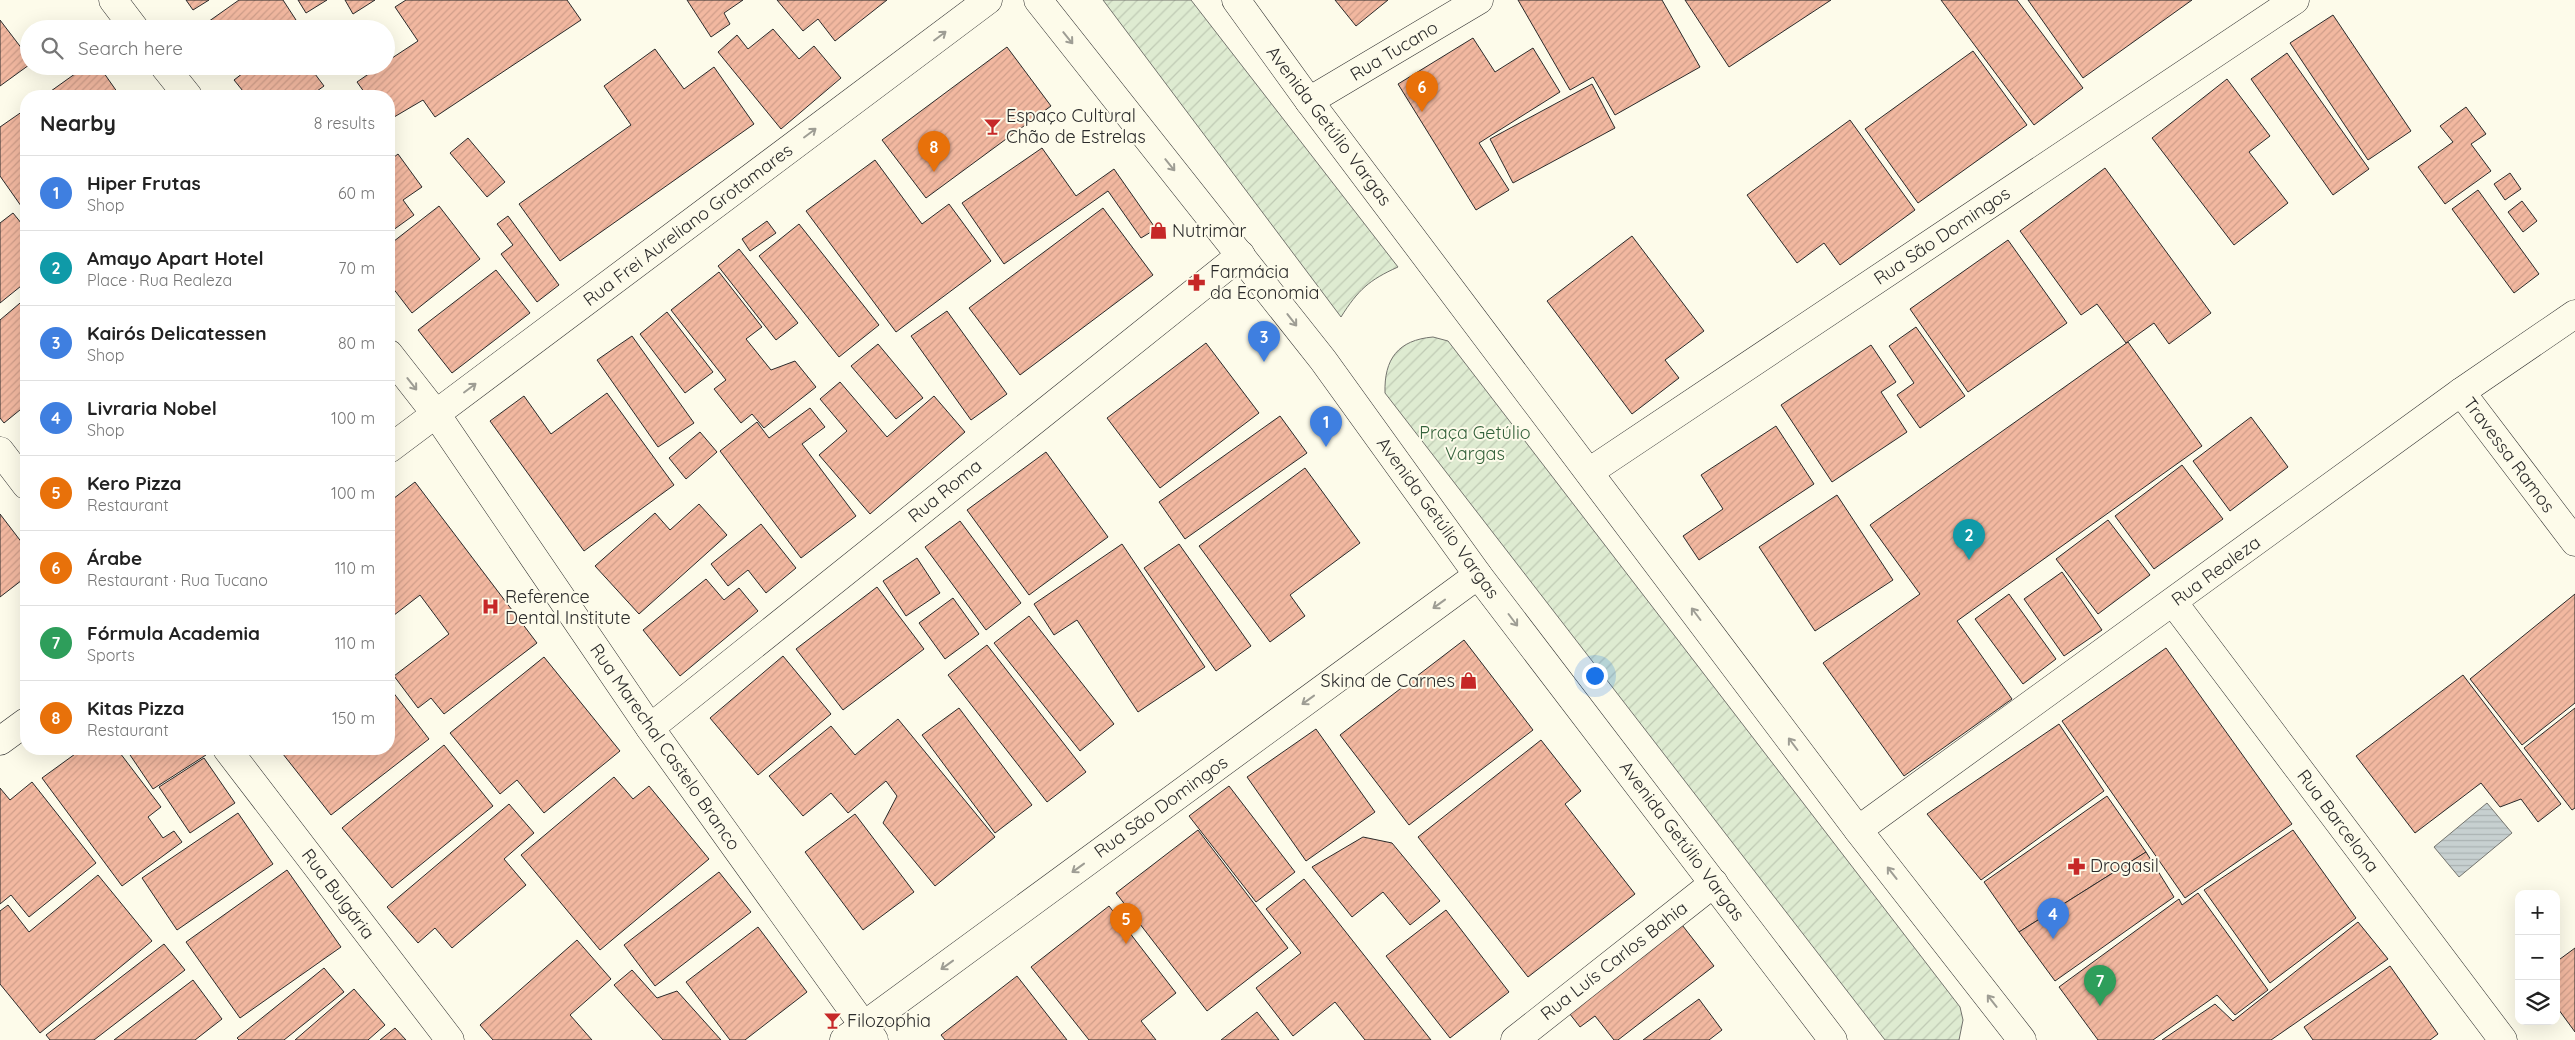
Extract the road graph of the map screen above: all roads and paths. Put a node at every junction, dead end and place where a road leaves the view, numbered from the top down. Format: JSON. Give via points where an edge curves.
{"nodes":[{"id":1,"x":113,"y":0,"type":"edge"},
{"id":2,"x":988,"y":0,"type":"edge"},
{"id":3,"x":1038,"y":0,"type":"edge"},
{"id":4,"x":1236,"y":0,"type":"edge"},
{"id":5,"x":1479,"y":0,"type":"edge"},
{"id":6,"x":2295,"y":0,"type":"edge"},
{"id":7,"x":128,"y":20,"type":"edge"},
{"id":8,"x":171,"y":75,"type":"edge"},
{"id":9,"x":183,"y":90,"type":"edge"},
{"id":10,"x":1309,"y":101,"type":"junction"},
{"id":11,"x":1241,"y":255,"type":"junction"},
{"id":12,"x":2575,"y":314,"type":"edge"},
{"id":13,"x":395,"y":362,"type":"edge"},
{"id":14,"x":2461,"y":392,"type":"junction"},
{"id":15,"x":436,"y":414,"type":"junction"},
{"id":16,"x":395,"y":445,"type":"edge"},
{"id":17,"x":0,"y":451,"type":"edge"},
{"id":18,"x":1589,"y":472,"type":"junction"},
{"id":19,"x":20,"y":477,"type":"edge"},
{"id":20,"x":2575,"y":542,"type":"edge"},
{"id":21,"x":1478,"y":575,"type":"junction"},
{"id":22,"x":2173,"y":602,"type":"junction"},
{"id":23,"x":20,"y":726,"type":"edge"},
{"id":24,"x":650,"y":728,"type":"junction"},
{"id":25,"x":0,"y":741,"type":"edge"},
{"id":26,"x":232,"y":755,"type":"edge"},
{"id":27,"x":1858,"y":830,"type":"junction"},
{"id":28,"x":1714,"y":883,"type":"junction"},
{"id":29,"x":861,"y":1035,"type":"edge"},
{"id":30,"x":450,"y":1040,"type":"edge"},
{"id":31,"x":1515,"y":1040,"type":"edge"},
{"id":32,"x":1833,"y":1040,"type":"edge"},
{"id":33,"x":2022,"y":1040,"type":"edge"},
{"id":34,"x":2503,"y":1040,"type":"edge"}],
"edges":[{"from":1,"to":7,"type":"street"},
{"from":15,"to":2,"type":"street","name":"Rua Frei Aureliano Grotamares","one_way":true},
{"from":3,"to":11,"type":"street","name":"Avenida Getúlio Vargas","one_way":true},
{"from":4,"to":10,"type":"street","name":"Avenida Getúlio Vargas"},
{"from":5,"to":10,"type":"street","name":"Rua Tucano"},
{"from":6,"to":18,"type":"street","name":"Rua São Domingos"},
{"from":8,"to":9,"type":"street"},
{"from":10,"to":18,"type":"street","name":"Avenida Getúlio Vargas"},
{"from":11,"to":21,"type":"street","name":"Avenida Getúlio Vargas","one_way":true,"via":[[1322,360]]},
{"from":11,"to":24,"type":"street","name":"Rua Roma"},
{"from":12,"to":14,"type":"street","name":"Rua Realeza"},
{"from":13,"to":15,"type":"street","name":"Rua Marechal Castelo Branco","one_way":true},
{"from":14,"to":20,"type":"street","name":"Travessa Ramos"},
{"from":14,"to":22,"type":"street","name":"Rua Realeza"},
{"from":15,"to":16,"type":"street","name":"Rua Frei Aureliano Grotamares"},
{"from":15,"to":24,"type":"street","name":"Rua Marechal Castelo Branco"},
{"from":17,"to":19,"type":"street"},
{"from":27,"to":18,"type":"street","name":"Avenida Getúlio Vargas","one_way":true},
{"from":21,"to":28,"type":"street","name":"Avenida Getúlio Vargas","one_way":true},
{"from":21,"to":29,"type":"street","name":"Rua São Domingos","one_way":true},
{"from":22,"to":27,"type":"street","name":"Rua Realeza"},
{"from":22,"to":34,"type":"street","name":"Rua Barcelona"},
{"from":23,"to":25,"type":"street"},
{"from":24,"to":29,"type":"street","name":"Rua Marechal Castelo Branco"},
{"from":26,"to":30,"type":"street","name":"Rua Bulgária"},
{"from":33,"to":27,"type":"street","name":"Avenida Getúlio Vargas","one_way":true},
{"from":28,"to":31,"type":"street","name":"Rua Luís Carlos Bahia"},
{"from":28,"to":32,"type":"street","name":"Avenida Getúlio Vargas"}]}
